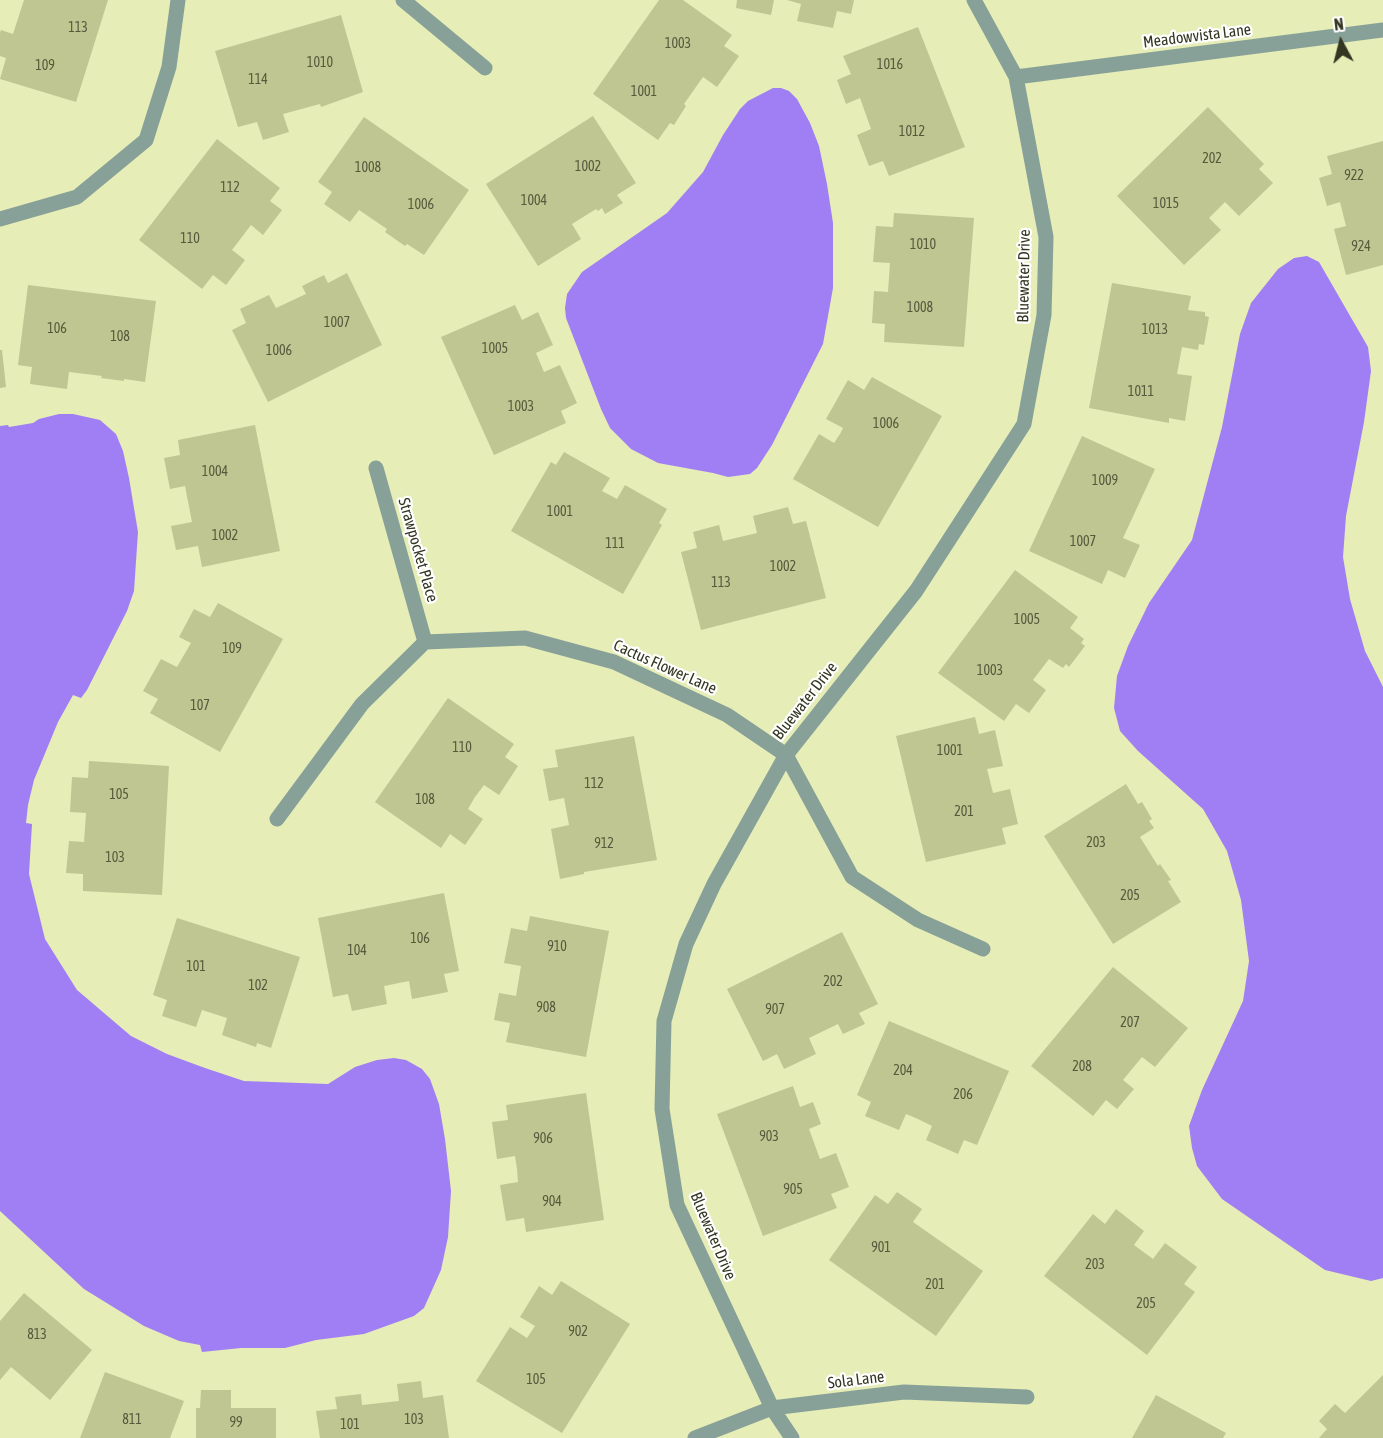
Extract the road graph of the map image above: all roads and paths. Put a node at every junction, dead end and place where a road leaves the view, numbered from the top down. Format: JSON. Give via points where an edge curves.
{"nodes":[{"id":1,"x":178,"y":0,"type":"edge"},
{"id":2,"x":403,"y":0,"type":"edge"},
{"id":3,"x":974,"y":0,"type":"edge"},
{"id":4,"x":1383,"y":30,"type":"edge"},
{"id":5,"x":485,"y":68,"type":"dead end"},
{"id":6,"x":1016,"y":77,"type":"junction"},
{"id":7,"x":0,"y":219,"type":"edge"},
{"id":8,"x":376,"y":468,"type":"dead end"},
{"id":9,"x":425,"y":642,"type":"junction"},
{"id":10,"x":786,"y":755,"type":"junction"},
{"id":11,"x":277,"y":819,"type":"dead end"},
{"id":12,"x":983,"y":950,"type":"dead end"},
{"id":13,"x":1027,"y":1397,"type":"dead end"},
{"id":14,"x":772,"y":1408,"type":"junction"},
{"id":15,"x":695,"y":1438,"type":"edge"},
{"id":16,"x":792,"y":1438,"type":"edge"}],
"edges":[{"from":1,"to":7,"type":"street","via":[[169,67],[146,140],[77,197]]},
{"from":2,"to":5,"type":"street"},
{"from":3,"to":6,"type":"street","name":"Bluewater Drive"},
{"from":4,"to":6,"type":"street","name":"Meadowvista Lane"},
{"from":6,"to":10,"type":"street","name":"Bluewater Drive","via":[[1046,237],[1044,315],[1024,424],[916,591]]},
{"from":8,"to":9,"type":"street","name":"Strawpocket Place"},
{"from":9,"to":10,"type":"street","name":"Cactus Flower Lane","via":[[525,639],[614,662],[727,715]]},
{"from":9,"to":11,"type":"street","via":[[362,704]]},
{"from":10,"to":12,"type":"street","name":"Cactus Flower Lane","via":[[852,877],[918,920]]},
{"from":10,"to":14,"type":"street","name":"Bluewater Drive","via":[[714,884],[686,944],[663,1032],[662,1108],[677,1205]]},
{"from":13,"to":14,"type":"street","name":"Sola Lane","via":[[904,1392]]},
{"from":14,"to":15,"type":"street","name":"Sola Lane"},
{"from":14,"to":16,"type":"street","name":"Bluewater Drive"}]}
